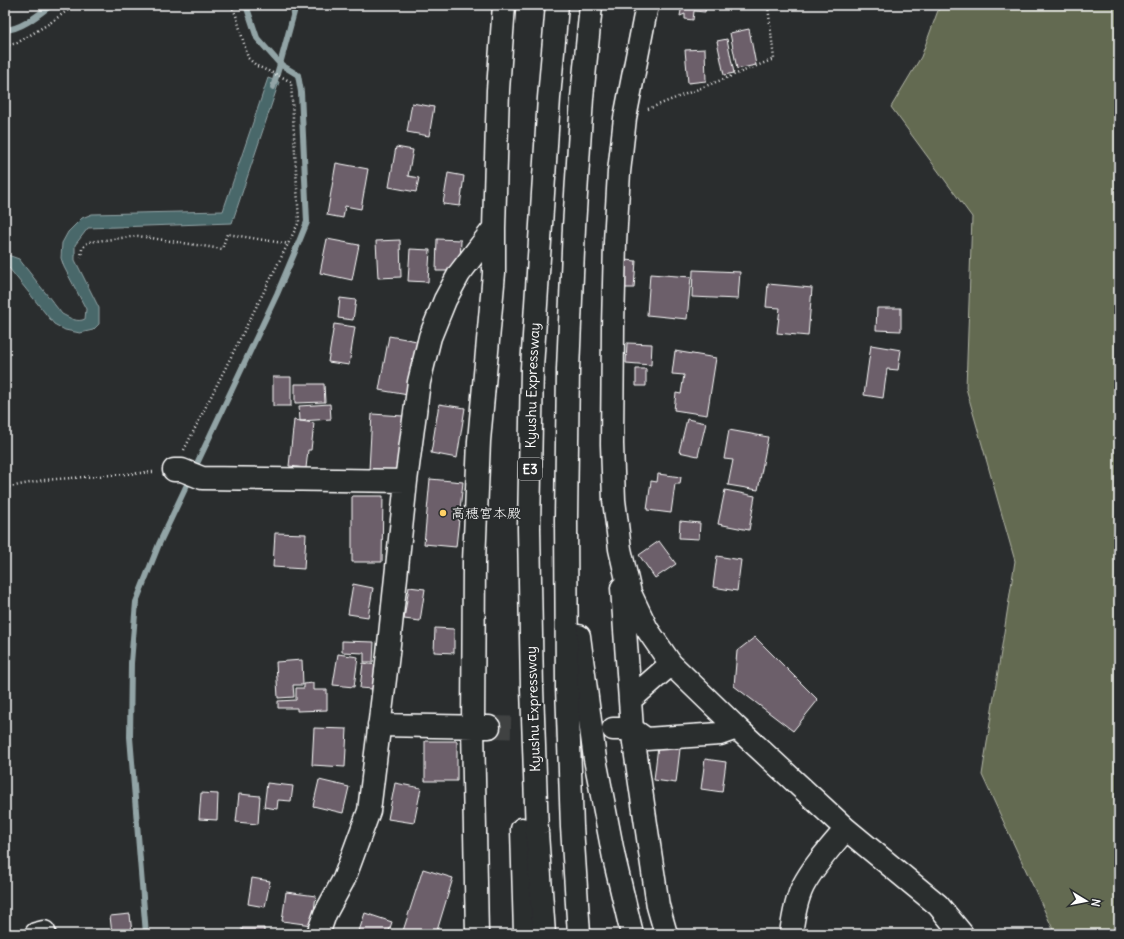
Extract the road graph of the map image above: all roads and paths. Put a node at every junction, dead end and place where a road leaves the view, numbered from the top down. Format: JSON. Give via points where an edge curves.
{"nodes":[{"id":1,"x":75,"y":5,"type":"edge"},
{"id":2,"x":232,"y":5,"type":"edge"},
{"id":3,"x":504,"y":5,"type":"edge"},
{"id":4,"x":557,"y":5,"type":"edge"},
{"id":5,"x":590,"y":5,"type":"edge"},
{"id":6,"x":647,"y":5,"type":"edge"},
{"id":7,"x":769,"y":5,"type":"edge"},
{"id":8,"x":5,"y":46,"type":"edge"},
{"id":9,"x":625,"y":118,"type":"junction"},
{"id":10,"x":494,"y":228,"type":"junction"},
{"id":11,"x":574,"y":235,"type":"junction"},
{"id":12,"x":288,"y":244,"type":"junction"},
{"id":13,"x":81,"y":258,"type":"dead end"},
{"id":14,"x":532,"y":368,"type":"junction"},
{"id":15,"x":178,"y":470,"type":"junction"},
{"id":16,"x":406,"y":481,"type":"junction"},
{"id":17,"x":5,"y":488,"type":"edge"},
{"id":18,"x":620,"y":549,"type":"junction"},
{"id":19,"x":671,"y":664,"type":"junction"},
{"id":20,"x":630,"y":700,"type":"junction"},
{"id":21,"x":379,"y":725,"type":"junction"},
{"id":22,"x":481,"y":727,"type":"junction"},
{"id":23,"x":737,"y":728,"type":"junction"},
{"id":24,"x":622,"y":729,"type":"junction"},
{"id":25,"x":846,"y":829,"type":"junction"},
{"id":26,"x":318,"y":934,"type":"edge"},
{"id":27,"x":477,"y":934,"type":"edge"},
{"id":28,"x":525,"y":934,"type":"edge"},
{"id":29,"x":544,"y":934,"type":"edge"},
{"id":30,"x":579,"y":934,"type":"edge"},
{"id":31,"x":632,"y":934,"type":"edge"},
{"id":32,"x":666,"y":934,"type":"edge"},
{"id":33,"x":790,"y":934,"type":"edge"},
{"id":34,"x":962,"y":934,"type":"edge"}],
"edges":[{"from":1,"to":8,"type":"path","via":[[17,43]]},
{"from":2,"to":12,"type":"path","via":[[248,58],[257,66],[291,82],[299,222]]},
{"from":3,"to":10,"type":"main road","via":[[498,90]]},
{"from":4,"to":14,"type":"main road","name":"Kyushu Expressway","number":"E3","via":[[548,98]]},
{"from":5,"to":11,"type":"main road"},
{"from":6,"to":9,"type":"main road"},
{"from":7,"to":9,"type":"path","via":[[774,59]]},
{"from":9,"to":18,"type":"main road","via":[[615,242],[612,343],[614,500]]},
{"from":10,"to":16,"type":"main road","via":[[459,274],[430,337],[419,382]]},
{"from":10,"to":22,"type":"main road","via":[[493,281],[479,441],[474,562]]},
{"from":11,"to":30,"type":"main road","via":[[568,386],[567,687]]},
{"from":11,"to":31,"type":"main road","via":[[568,369],[579,644],[595,760]]},
{"from":12,"to":13,"type":"path","via":[[227,234],[222,249],[138,236],[88,242],[82,249]]},
{"from":12,"to":15,"type":"path"},
{"from":14,"to":28,"type":"main road","via":[[521,530],[520,687]]},
{"from":14,"to":29,"type":"main road","name":"Kyushu Expressway","number":"E3","via":[[528,528],[537,833]]},
{"from":15,"to":16,"type":"main road","via":[[202,478]]},
{"from":15,"to":17,"type":"path","via":[[44,480]]},
{"from":16,"to":21,"type":"main road"},
{"from":18,"to":19,"type":"main road","via":[[633,600],[647,629]]},
{"from":18,"to":20,"type":"main road"},
{"from":19,"to":20,"type":"main road"},
{"from":19,"to":23,"type":"main road"},
{"from":20,"to":24,"type":"main road"},
{"from":21,"to":22,"type":"main road"},
{"from":21,"to":26,"type":"main road","via":[[369,811],[344,879],[325,914]]},
{"from":22,"to":27,"type":"main road"},
{"from":23,"to":24,"type":"main road","via":[[720,734],[646,739]]},
{"from":23,"to":25,"type":"main road"},
{"from":24,"to":32,"type":"main road"},
{"from":25,"to":33,"type":"main road","via":[[802,887]]},
{"from":25,"to":34,"type":"main road","via":[[938,905]]}]}
